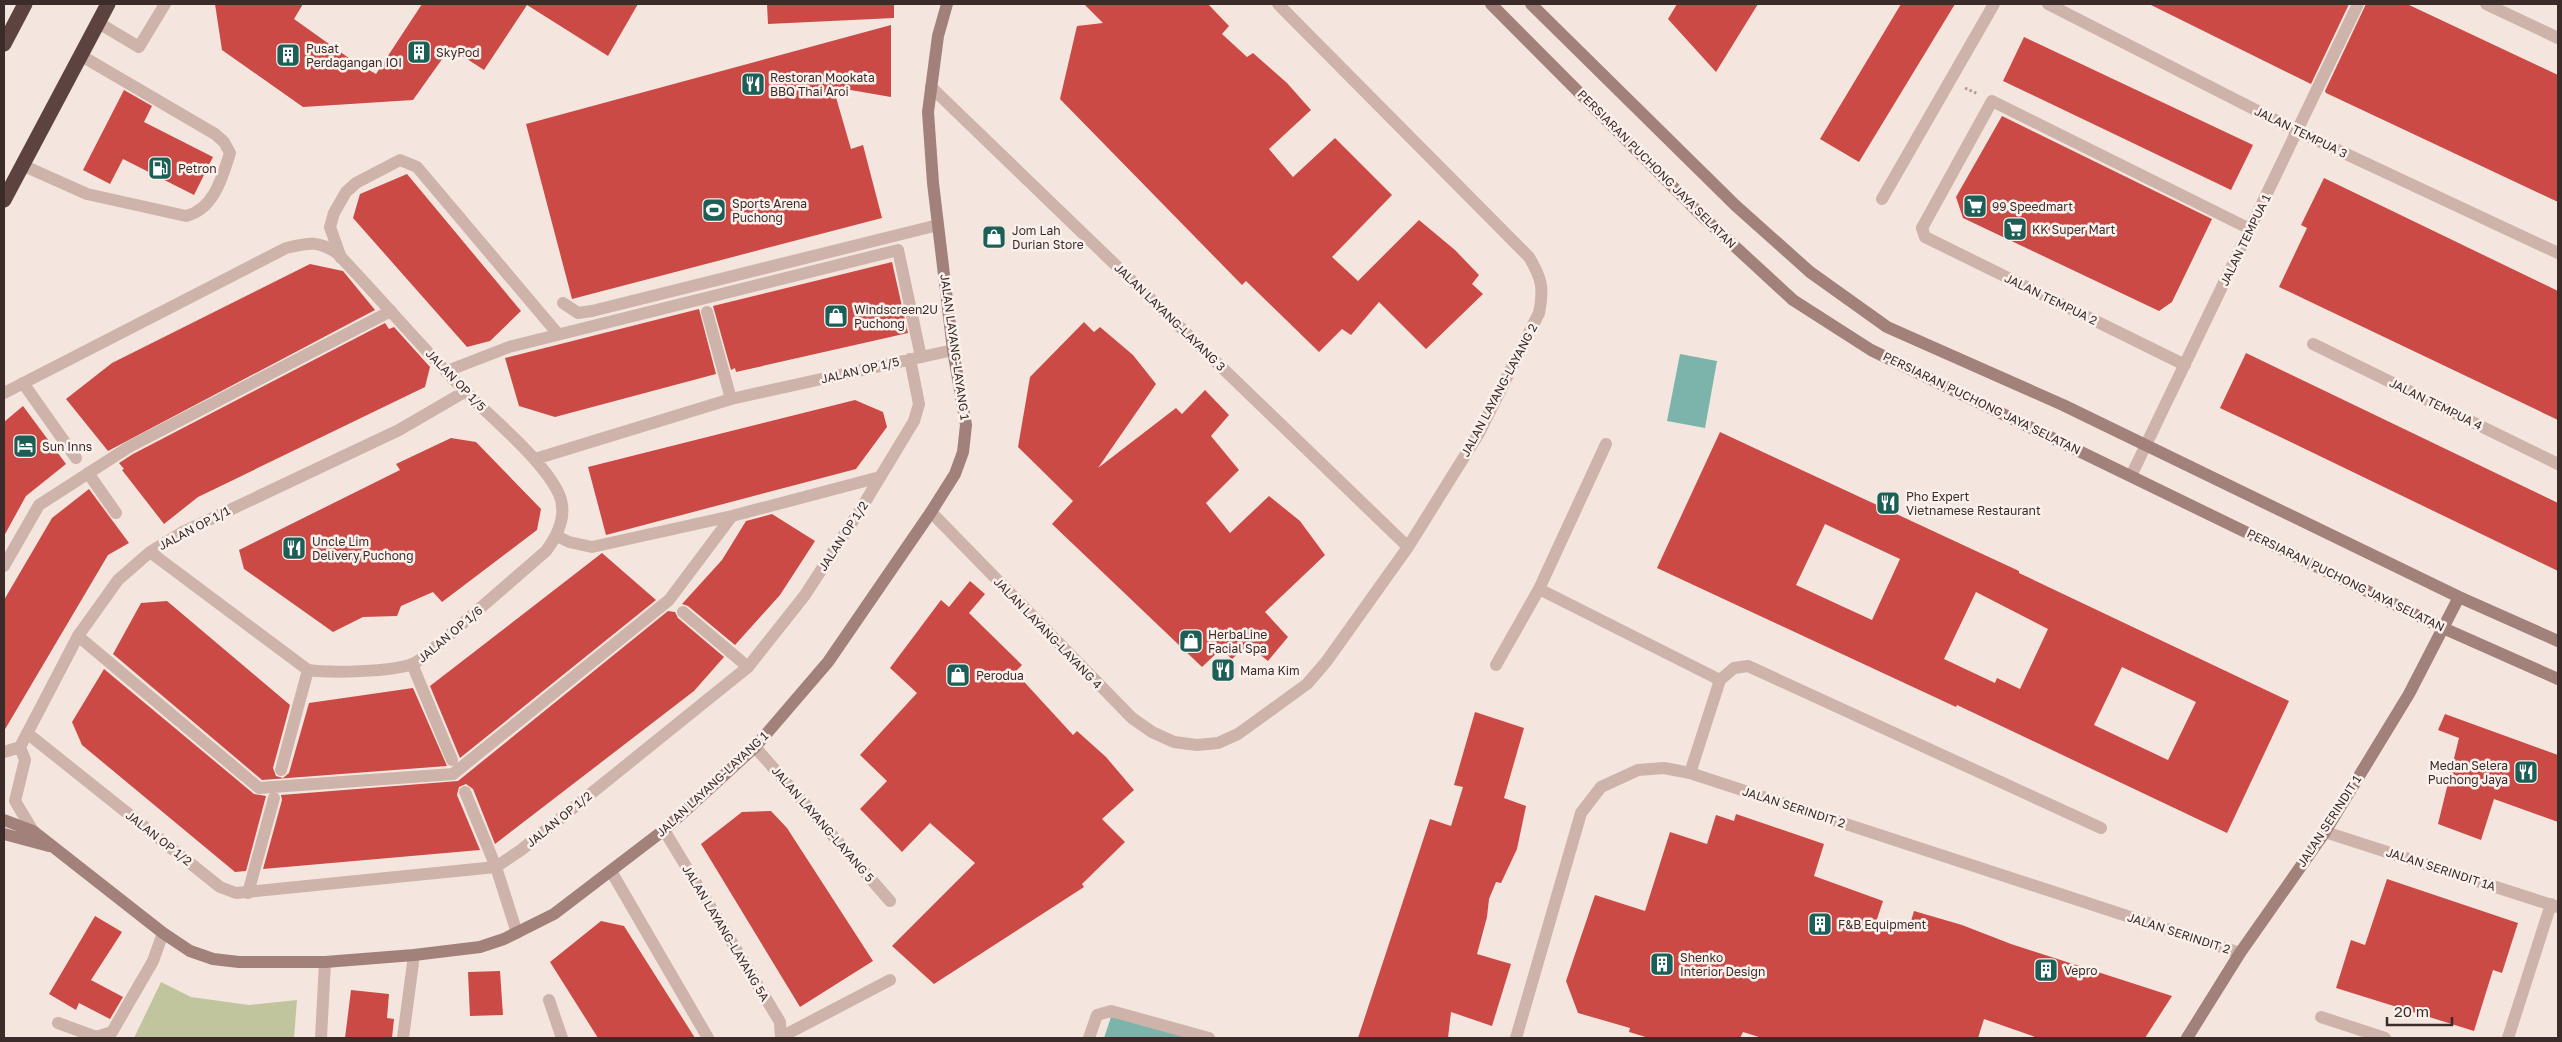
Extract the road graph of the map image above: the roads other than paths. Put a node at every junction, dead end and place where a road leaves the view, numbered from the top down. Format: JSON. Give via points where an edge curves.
{"nodes":[{"id":1,"x":24,"y":4,"type":"edge"},
{"id":2,"x":108,"y":4,"type":"edge"},
{"id":3,"x":165,"y":4,"type":"edge"},
{"id":4,"x":947,"y":4,"type":"edge"},
{"id":5,"x":1278,"y":4,"type":"edge"},
{"id":6,"x":1491,"y":4,"type":"edge"},
{"id":7,"x":1531,"y":4,"type":"edge"},
{"id":8,"x":1994,"y":4,"type":"edge"},
{"id":9,"x":2048,"y":4,"type":"edge"},
{"id":10,"x":2358,"y":4,"type":"edge"},
{"id":11,"x":2486,"y":4,"type":"edge"},
{"id":12,"x":98,"y":22,"type":"junction"},
{"id":13,"x":2558,"y":38,"type":"edge"},
{"id":14,"x":4,"y":44,"type":"edge"},
{"id":15,"x":80,"y":55,"type":"junction"},
{"id":16,"x":931,"y":87,"type":"junction"},
{"id":17,"x":2297,"y":131,"type":"junction"},
{"id":18,"x":22,"y":165,"type":"junction"},
{"id":19,"x":1882,"y":199,"type":"dead end"},
{"id":20,"x":4,"y":200,"type":"edge"},
{"id":21,"x":938,"y":225,"type":"junction"},
{"id":22,"x":2250,"y":229,"type":"junction"},
{"id":23,"x":2558,"y":253,"type":"edge"},
{"id":24,"x":342,"y":258,"type":"junction"},
{"id":25,"x":563,"y":303,"type":"dead end"},
{"id":26,"x":391,"y":311,"type":"junction"},
{"id":27,"x":707,"y":312,"type":"dead end"},
{"id":28,"x":558,"y":334,"type":"junction"},
{"id":29,"x":2313,"y":344,"type":"dead end"},
{"id":30,"x":953,"y":350,"type":"junction"},
{"id":31,"x":915,"y":358,"type":"junction"},
{"id":32,"x":2184,"y":365,"type":"junction"},
{"id":33,"x":447,"y":371,"type":"junction"},
{"id":34,"x":23,"y":383,"type":"junction"},
{"id":35,"x":466,"y":391,"type":"junction"},
{"id":36,"x":4,"y":393,"type":"edge"},
{"id":37,"x":731,"y":399,"type":"junction"},
{"id":38,"x":1606,"y":444,"type":"dead end"},
{"id":39,"x":2146,"y":445,"type":"junction"},
{"id":40,"x":76,"y":458,"type":"dead end"},
{"id":41,"x":535,"y":459,"type":"junction"},
{"id":42,"x":2558,"y":464,"type":"edge"},
{"id":43,"x":88,"y":473,"type":"junction"},
{"id":44,"x":2131,"y":476,"type":"junction"},
{"id":45,"x":880,"y":477,"type":"junction"},
{"id":46,"x":931,"y":512,"type":"junction"},
{"id":47,"x":116,"y":513,"type":"dead end"},
{"id":48,"x":732,"y":516,"type":"junction"},
{"id":49,"x":556,"y":536,"type":"junction"},
{"id":50,"x":1408,"y":547,"type":"junction"},
{"id":51,"x":150,"y":552,"type":"junction"},
{"id":52,"x":4,"y":566,"type":"edge"},
{"id":53,"x":1539,"y":589,"type":"junction"},
{"id":54,"x":2459,"y":597,"type":"junction"},
{"id":55,"x":683,"y":612,"type":"dead end"},
{"id":56,"x":2443,"y":628,"type":"junction"},
{"id":57,"x":78,"y":636,"type":"junction"},
{"id":58,"x":2558,"y":641,"type":"edge"},
{"id":59,"x":412,"y":664,"type":"junction"},
{"id":60,"x":1496,"y":665,"type":"dead end"},
{"id":61,"x":748,"y":667,"type":"junction"},
{"id":62,"x":308,"y":670,"type":"junction"},
{"id":63,"x":1720,"y":680,"type":"junction"},
{"id":64,"x":2558,"y":680,"type":"edge"},
{"id":65,"x":27,"y":733,"type":"junction"},
{"id":66,"x":1174,"y":742,"type":"joint"},
{"id":67,"x":20,"y":747,"type":"junction"},
{"id":68,"x":755,"y":747,"type":"junction"},
{"id":69,"x":4,"y":752,"type":"edge"},
{"id":70,"x":452,"y":760,"type":"dead end"},
{"id":71,"x":281,"y":770,"type":"dead end"},
{"id":72,"x":1690,"y":773,"type":"junction"},
{"id":73,"x":465,"y":792,"type":"dead end"},
{"id":74,"x":274,"y":798,"type":"dead end"},
{"id":75,"x":4,"y":820,"type":"edge"},
{"id":76,"x":2101,"y":828,"type":"dead end"},
{"id":77,"x":33,"y":830,"type":"junction"},
{"id":78,"x":664,"y":830,"type":"junction"},
{"id":79,"x":2325,"y":832,"type":"junction"},
{"id":80,"x":4,"y":834,"type":"edge"},
{"id":81,"x":52,"y":846,"type":"junction"},
{"id":82,"x":496,"y":867,"type":"junction"},
{"id":83,"x":611,"y":871,"type":"junction"},
{"id":84,"x":248,"y":893,"type":"junction"},
{"id":85,"x":890,"y":901,"type":"dead end"},
{"id":86,"x":2554,"y":906,"type":"edge"},
{"id":87,"x":163,"y":933,"type":"junction"},
{"id":88,"x":517,"y":933,"type":"junction"},
{"id":89,"x":2240,"y":953,"type":"junction"},
{"id":90,"x":414,"y":955,"type":"junction"},
{"id":91,"x":325,"y":962,"type":"junction"},
{"id":92,"x":890,"y":980,"type":"dead end"},
{"id":93,"x":549,"y":1000,"type":"dead end"},
{"id":94,"x":2321,"y":1017,"type":"dead end"},
{"id":95,"x":58,"y":1023,"type":"dead end"},
{"id":96,"x":782,"y":1037,"type":"edge"},
{"id":97,"x":321,"y":1038,"type":"edge"},
{"id":98,"x":403,"y":1038,"type":"edge"},
{"id":99,"x":562,"y":1038,"type":"edge"},
{"id":100,"x":708,"y":1038,"type":"edge"},
{"id":101,"x":1089,"y":1038,"type":"edge"},
{"id":102,"x":1209,"y":1038,"type":"edge"},
{"id":103,"x":1516,"y":1038,"type":"edge"},
{"id":104,"x":2187,"y":1038,"type":"edge"},
{"id":105,"x":2385,"y":1038,"type":"edge"},
{"id":106,"x":2508,"y":1038,"type":"edge"}],
"edges":[{"from":1,"to":14,"type":"highway"},
{"from":2,"to":12,"type":"highway"},
{"from":3,"to":12,"type":"street","via":[[139,46]]},
{"from":4,"to":16,"type":"main road","name":"JALAN LAYANG-LAYANG 1","via":[[938,36]]},
{"from":5,"to":50,"type":"street","name":"JALAN LAYANG-LAYANG 2","via":[[1529,257],[1539,275],[1543,292],[1539,314],[1479,432]]},
{"from":6,"to":44,"type":"main road","name":"PERSIARAN PUCHONG JAYA SELATAN","via":[[1704,218],[1793,300],[1872,350]]},
{"from":7,"to":39,"type":"main road","via":[[1735,205],[1810,272],[1888,327]]},
{"from":8,"to":19,"type":"street"},
{"from":9,"to":17,"type":"street","name":"JALAN TEMPUA 3"},
{"from":10,"to":17,"type":"street","name":"JALAN TEMPUA 1"},
{"from":11,"to":13,"type":"street"},
{"from":12,"to":15,"type":"highway"},
{"from":15,"to":18,"type":"highway"},
{"from":15,"to":18,"type":"street","via":[[224,142],[230,153],[218,190],[196,214],[186,216],[87,194]]},
{"from":16,"to":21,"type":"main road","name":"JALAN LAYANG-LAYANG 1","via":[[929,140]]},
{"from":16,"to":50,"type":"street","name":"JALAN LAYANG-LAYANG 3"},
{"from":17,"to":22,"type":"street","name":"JALAN TEMPUA 1"},
{"from":17,"to":23,"type":"street","name":"JALAN TEMPUA 3"},
{"from":18,"to":20,"type":"highway"},
{"from":21,"to":25,"type":"street","via":[[592,311],[578,313]]},
{"from":21,"to":30,"type":"main road","name":"JALAN LAYANG-LAYANG 1"},
{"from":22,"to":32,"type":"street","name":"JALAN TEMPUA 1"},
{"from":22,"to":32,"type":"street","name":"JALAN TEMPUA 2","via":[[1992,101],[1922,228],[1925,236]]},
{"from":24,"to":26,"type":"street","name":"JALAN OP 1/5"},
{"from":24,"to":28,"type":"street","via":[[330,227],[346,192],[356,182],[400,160],[417,168]]},
{"from":24,"to":34,"type":"street","name":"JALAN OP 1/5","via":[[326,246],[310,242],[286,248]]},
{"from":26,"to":33,"type":"street","name":"JALAN OP 1/5"},
{"from":26,"to":43,"type":"street","via":[[129,447]]},
{"from":27,"to":37,"type":"street"},
{"from":28,"to":31,"type":"street","name":"JALAN OP 1/2","via":[[898,250]]},
{"from":28,"to":33,"type":"street","via":[[509,347]]},
{"from":29,"to":42,"type":"street","name":"JALAN TEMPUA 4"},
{"from":30,"to":31,"type":"street","name":"JALAN OP 1/5"},
{"from":30,"to":46,"type":"main road","name":"JALAN LAYANG-LAYANG 1","via":[[966,425],[963,452],[955,474]]},
{"from":31,"to":37,"type":"street","name":"JALAN OP 1/5"},
{"from":31,"to":45,"type":"street","name":"JALAN OP 1/2","via":[[919,404],[914,421]]},
{"from":32,"to":39,"type":"street","name":"JALAN TEMPUA 1"},
{"from":33,"to":35,"type":"street","name":"JALAN OP 1/5"},
{"from":34,"to":36,"type":"street","name":"JALAN OP 1/5"},
{"from":34,"to":40,"type":"street"},
{"from":35,"to":41,"type":"street","name":"JALAN OP 1/5"},
{"from":35,"to":51,"type":"street","name":"JALAN OP 1/1","via":[[399,430],[181,533]]},
{"from":37,"to":41,"type":"street","name":"JALAN OP 1/5"},
{"from":38,"to":53,"type":"street"},
{"from":39,"to":44,"type":"street","name":"JALAN TEMPUA 1"},
{"from":39,"to":54,"type":"main road"},
{"from":41,"to":49,"type":"street","name":"JALAN OP 1/6","via":[[558,494],[562,509]]},
{"from":43,"to":47,"type":"street"},
{"from":43,"to":52,"type":"street","via":[[39,505]]},
{"from":44,"to":56,"type":"main road","name":"PERSIARAN PUCHONG JAYA SELATAN"},
{"from":45,"to":48,"type":"street"},
{"from":45,"to":61,"type":"street","name":"JALAN OP 1/2","via":[[804,596]]},
{"from":46,"to":66,"type":"street","name":"JALAN LAYANG-LAYANG 4","via":[[1132,718]]},
{"from":46,"to":68,"type":"main road","name":"JALAN LAYANG-LAYANG 1","via":[[828,662]]},
{"from":48,"to":49,"type":"street","via":[[592,547]]},
{"from":48,"to":57,"type":"street","via":[[669,600],[453,774],[259,788]]},
{"from":49,"to":59,"type":"street","name":"JALAN OP 1/6","via":[[546,551]]},
{"from":50,"to":66,"type":"street","name":"JALAN LAYANG-LAYANG 2","via":[[1307,684],[1238,734],[1218,744]]},
{"from":51,"to":57,"type":"street","name":"JALAN OP 1/1","via":[[118,580]]},
{"from":51,"to":62,"type":"street"},
{"from":53,"to":60,"type":"street"},
{"from":53,"to":63,"type":"street"},
{"from":54,"to":56,"type":"main road","name":"JALAN SERINDIT 1"},
{"from":54,"to":58,"type":"main road"},
{"from":55,"to":61,"type":"street"},
{"from":56,"to":64,"type":"main road","name":"PERSIARAN PUCHONG JAYA SELATAN"},
{"from":56,"to":79,"type":"main road","name":"JALAN SERINDIT 1","via":[[2409,694]]},
{"from":57,"to":65,"type":"street","name":"JALAN OP 1/1"},
{"from":59,"to":62,"type":"street","name":"JALAN OP 1/6","via":[[326,672]]},
{"from":59,"to":70,"type":"street"},
{"from":61,"to":82,"type":"street","name":"JALAN OP 1/2"},
{"from":62,"to":71,"type":"street"},
{"from":63,"to":72,"type":"street"},
{"from":63,"to":76,"type":"street","via":[[1734,668],[1748,666]]},
{"from":65,"to":67,"type":"street","name":"JALAN OP 1/1"},
{"from":65,"to":84,"type":"street","name":"JALAN OP 1/2","via":[[220,886],[236,893]]},
{"from":67,"to":69,"type":"street"},
{"from":67,"to":77,"type":"street","name":"JALAN LAYANG-LAYANG 1","via":[[25,760],[15,801]]},
{"from":68,"to":78,"type":"main road","name":"JALAN LAYANG-LAYANG 1"},
{"from":68,"to":85,"type":"street","name":"JALAN LAYANG-LAYANG 5"},
{"from":72,"to":89,"type":"street","name":"JALAN SERINDIT 2"},
{"from":72,"to":103,"type":"street","name":"JALAN SERINDIT 2","via":[[1664,768],[1638,770],[1601,787],[1581,813]]},
{"from":73,"to":82,"type":"street"},
{"from":74,"to":84,"type":"street"},
{"from":75,"to":77,"type":"main road","name":"JALAN LAYANG-LAYANG 1"},
{"from":77,"to":81,"type":"main road","name":"JALAN LAYANG-LAYANG 1"},
{"from":78,"to":83,"type":"main road","name":"JALAN LAYANG-LAYANG 1"},
{"from":78,"to":96,"type":"street","name":"JALAN LAYANG-LAYANG 5A","via":[[780,1022]]},
{"from":79,"to":86,"type":"street","name":"JALAN SERINDIT 1A"},
{"from":79,"to":89,"type":"main road","name":"JALAN SERINDIT 1"},
{"from":80,"to":81,"type":"main road","name":"JALAN LAYANG-LAYANG 1"},
{"from":81,"to":87,"type":"main road","name":"JALAN LAYANG-LAYANG 1"},
{"from":82,"to":84,"type":"street","name":"JALAN OP 1/2"},
{"from":82,"to":88,"type":"street"},
{"from":83,"to":88,"type":"main road","name":"JALAN LAYANG-LAYANG 1","via":[[554,914]]},
{"from":83,"to":100,"type":"street"},
{"from":86,"to":106,"type":"street"},
{"from":87,"to":91,"type":"main road","name":"JALAN LAYANG-LAYANG 1","via":[[190,950],[213,959]]},
{"from":87,"to":95,"type":"street","via":[[153,961],[112,1032],[96,1037]]},
{"from":88,"to":90,"type":"main road","name":"JALAN LAYANG-LAYANG 1","via":[[480,947]]},
{"from":89,"to":104,"type":"main road","name":"JALAN SERINDIT 1"},
{"from":90,"to":91,"type":"main road","name":"JALAN LAYANG-LAYANG 1"},
{"from":90,"to":98,"type":"street"},
{"from":91,"to":97,"type":"street"},
{"from":92,"to":96,"type":"street"},
{"from":93,"to":99,"type":"street"},
{"from":94,"to":105,"type":"street"},
{"from":101,"to":102,"type":"street","via":[[1097,1015],[1111,1011]]}]}
